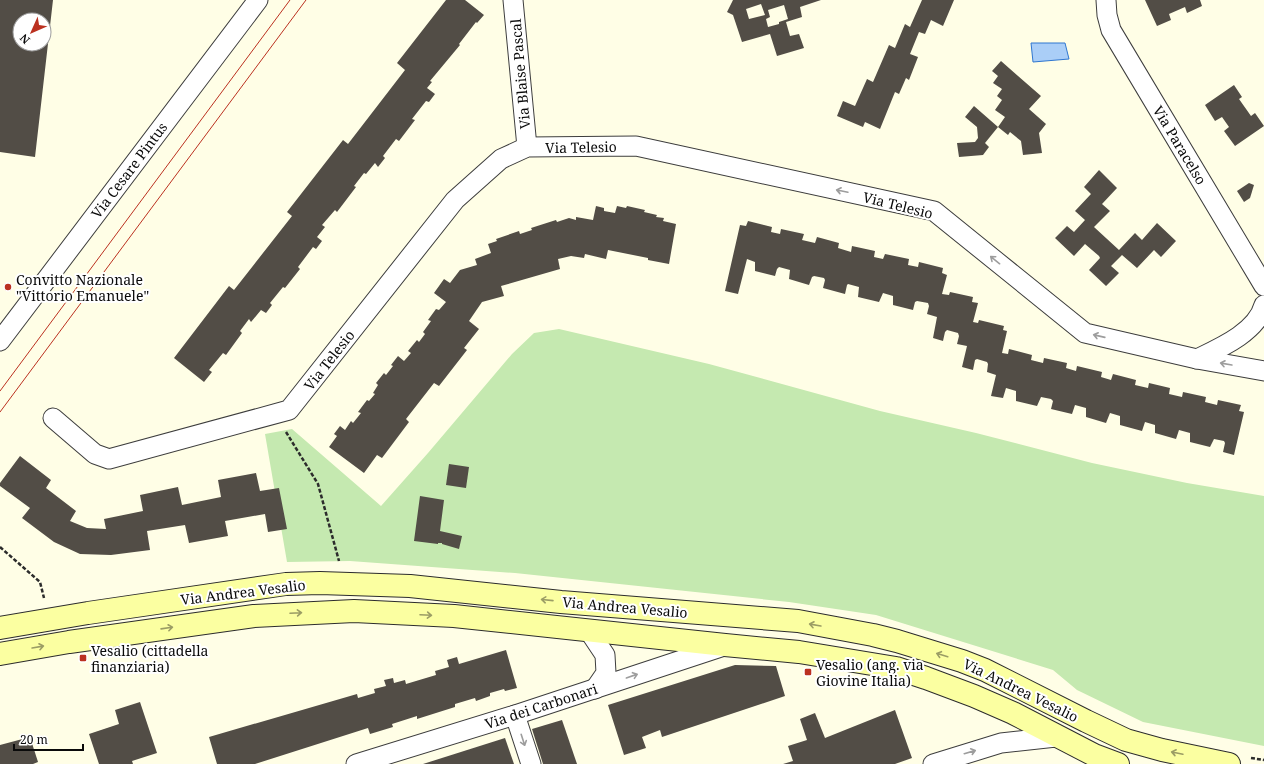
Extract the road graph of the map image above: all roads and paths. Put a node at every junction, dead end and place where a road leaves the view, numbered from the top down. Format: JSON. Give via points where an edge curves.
{"nodes":[{"id":1,"x":258,"y":0,"type":"edge"},
{"id":2,"x":513,"y":0,"type":"edge"},
{"id":3,"x":1106,"y":0,"type":"edge"},
{"id":4,"x":527,"y":147,"type":"junction"},
{"id":5,"x":1264,"y":286,"type":"edge"},
{"id":6,"x":1264,"y":305,"type":"edge"},
{"id":7,"x":0,"y":341,"type":"edge"},
{"id":8,"x":1197,"y":359,"type":"junction"},
{"id":9,"x":1264,"y":371,"type":"edge"},
{"id":10,"x":276,"y":414,"type":"junction"},
{"id":11,"x":53,"y":418,"type":"dead end"},
{"id":12,"x":340,"y":568,"type":"dead end"},
{"id":13,"x":0,"y":628,"type":"edge"},
{"id":14,"x":589,"y":631,"type":"junction"},
{"id":15,"x":725,"y":645,"type":"junction"},
{"id":16,"x":0,"y":654,"type":"edge"},
{"id":17,"x":595,"y":689,"type":"junction"},
{"id":18,"x":515,"y":715,"type":"junction"},
{"id":19,"x":1056,"y":737,"type":"junction"},
{"id":20,"x":356,"y":764,"type":"edge"},
{"id":21,"x":531,"y":764,"type":"edge"},
{"id":22,"x":933,"y":764,"type":"edge"},
{"id":23,"x":1118,"y":764,"type":"edge"},
{"id":24,"x":1229,"y":764,"type":"edge"}],
"edges":[{"from":1,"to":7,"type":"street","name":"Via Cesare Pintus"},
{"from":2,"to":4,"type":"street","name":"Via Blaise Pascal"},
{"from":3,"to":5,"type":"street","name":"Via Paracelso","via":[[1111,30]]},
{"from":8,"to":4,"type":"street","name":"Via Telesio","one_way":true,"via":[[1085,333],[934,211],[636,146]]},
{"from":4,"to":10,"type":"street","name":"Via Telesio","via":[[502,159],[455,200],[289,410]]},
{"from":6,"to":8,"type":"street","via":[[1263,310],[1241,336]]},
{"from":9,"to":8,"type":"street","name":"Via Telesio","one_way":true},
{"from":10,"to":11,"type":"street","name":"Via Telesio","via":[[109,459],[95,454]]},
{"from":10,"to":12,"type":"path","via":[[318,484]]},
{"from":24,"to":13,"type":"main road","name":"Via Andrea Vesalio","one_way":true,"via":[[1126,740],[962,661],[891,639],[798,621],[561,602],[410,586],[320,583],[286,584]]},
{"from":14,"to":15,"type":"main road","name":"Via Andrea Vesalio"},
{"from":16,"to":14,"type":"main road","name":"Via Andrea Vesalio","one_way":true,"via":[[254,616],[311,613],[454,616]]},
{"from":14,"to":17,"type":"street","via":[[605,655],[606,673]]},
{"from":17,"to":15,"type":"street","name":"Via dei Carbonari","one_way":true},
{"from":15,"to":19,"type":"main road","name":"Via Andrea Vesalio","via":[[799,652],[896,668],[974,696]]},
{"from":17,"to":18,"type":"street","name":"Via dei Carbonari"},
{"from":18,"to":20,"type":"street","name":"Via dei Carbonari"},
{"from":18,"to":21,"type":"street","one_way":true},
{"from":22,"to":19,"type":"street","one_way":true,"via":[[1001,743]]},
{"from":19,"to":23,"type":"main road","name":"Via Andrea Vesalio"}]}
